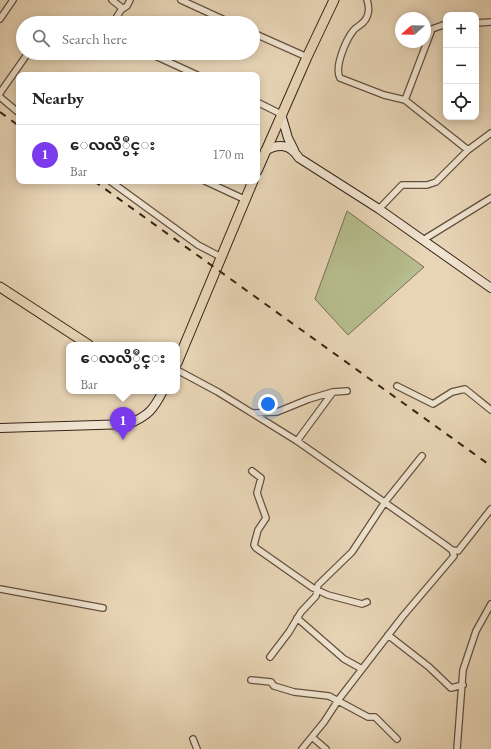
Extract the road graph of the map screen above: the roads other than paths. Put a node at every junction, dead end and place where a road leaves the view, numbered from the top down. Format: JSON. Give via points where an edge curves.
{"nodes":[{"id":1,"x":13,"y":0,"type":"edge"},
{"id":2,"x":112,"y":0,"type":"edge"},
{"id":3,"x":130,"y":0,"type":"edge"},
{"id":4,"x":181,"y":0,"type":"edge"},
{"id":5,"x":334,"y":0,"type":"edge"},
{"id":6,"x":367,"y":0,"type":"edge"},
{"id":7,"x":122,"y":8,"type":"junction"},
{"id":8,"x":117,"y":16,"type":"edge"},
{"id":9,"x":216,"y":16,"type":"edge"},
{"id":10,"x":0,"y":19,"type":"edge"},
{"id":11,"x":479,"y":22,"type":"edge"},
{"id":12,"x":491,"y":22,"type":"edge"},
{"id":13,"x":443,"y":25,"type":"edge"},
{"id":14,"x":260,"y":36,"type":"edge"},
{"id":15,"x":306,"y":57,"type":"junction"},
{"id":16,"x":23,"y":60,"type":"edge"},
{"id":17,"x":164,"y":60,"type":"edge"},
{"id":18,"x":190,"y":72,"type":"edge"},
{"id":19,"x":0,"y":93,"type":"edge"},
{"id":20,"x":0,"y":97,"type":"edge"},
{"id":21,"x":405,"y":100,"type":"junction"},
{"id":22,"x":260,"y":104,"type":"edge"},
{"id":23,"x":16,"y":110,"type":"edge"},
{"id":24,"x":281,"y":114,"type":"junction"},
{"id":25,"x":491,"y":133,"type":"edge"},
{"id":26,"x":294,"y":150,"type":"junction"},
{"id":27,"x":468,"y":150,"type":"junction"},
{"id":28,"x":265,"y":151,"type":"junction"},
{"id":29,"x":260,"y":164,"type":"edge"},
{"id":30,"x":114,"y":184,"type":"edge"},
{"id":31,"x":211,"y":184,"type":"edge"},
{"id":32,"x":252,"y":184,"type":"edge"},
{"id":33,"x":491,"y":198,"type":"edge"},
{"id":34,"x":246,"y":200,"type":"junction"},
{"id":35,"x":379,"y":209,"type":"junction"},
{"id":36,"x":423,"y":240,"type":"junction"},
{"id":37,"x":221,"y":257,"type":"junction"},
{"id":38,"x":0,"y":287,"type":"edge"},
{"id":39,"x":491,"y":288,"type":"edge"},
{"id":40,"x":84,"y":342,"type":"edge"},
{"id":41,"x":180,"y":356,"type":"edge"},
{"id":42,"x":180,"y":372,"type":"edge"},
{"id":43,"x":397,"y":386,"type":"dead end"},
{"id":44,"x":347,"y":391,"type":"dead end"},
{"id":45,"x":333,"y":392,"type":"junction"},
{"id":46,"x":161,"y":394,"type":"edge"},
{"id":47,"x":491,"y":410,"type":"edge"},
{"id":48,"x":253,"y":413,"type":"junction"},
{"id":49,"x":0,"y":428,"type":"edge"},
{"id":50,"x":297,"y":441,"type":"junction"},
{"id":51,"x":422,"y":456,"type":"dead end"},
{"id":52,"x":252,"y":471,"type":"dead end"},
{"id":53,"x":385,"y":502,"type":"junction"},
{"id":54,"x":491,"y":509,"type":"edge"},
{"id":55,"x":452,"y":550,"type":"junction"},
{"id":56,"x":0,"y":589,"type":"edge"},
{"id":57,"x":318,"y":590,"type":"junction"},
{"id":58,"x":367,"y":602,"type":"dead end"},
{"id":59,"x":491,"y":604,"type":"edge"},
{"id":60,"x":103,"y":608,"type":"dead end"},
{"id":61,"x":297,"y":618,"type":"junction"},
{"id":62,"x":388,"y":635,"type":"junction"},
{"id":63,"x":270,"y":657,"type":"dead end"},
{"id":64,"x":362,"y":669,"type":"junction"},
{"id":65,"x":251,"y":680,"type":"dead end"},
{"id":66,"x":463,"y":685,"type":"junction"},
{"id":67,"x":338,"y":701,"type":"junction"},
{"id":68,"x":312,"y":737,"type":"junction"},
{"id":69,"x":193,"y":739,"type":"dead end"},
{"id":70,"x":397,"y":739,"type":"dead end"},
{"id":71,"x":198,"y":749,"type":"edge"},
{"id":72,"x":302,"y":749,"type":"edge"},
{"id":73,"x":326,"y":749,"type":"edge"},
{"id":74,"x":457,"y":749,"type":"edge"}],
"edges":[{"from":1,"to":10,"type":"street"},
{"from":2,"to":7,"type":"street"},
{"from":3,"to":7,"type":"street"},
{"from":4,"to":9,"type":"street"},
{"from":5,"to":15,"type":"main road"},
{"from":6,"to":21,"type":"street","via":[[370,9],[367,18],[352,31],[337,64],[337,74],[340,78],[384,95]]},
{"from":7,"to":8,"type":"street"},
{"from":11,"to":12,"type":"street"},
{"from":13,"to":21,"type":"street","via":[[432,29]]},
{"from":14,"to":15,"type":"street"},
{"from":15,"to":24,"type":"main road"},
{"from":16,"to":19,"type":"street"},
{"from":17,"to":18,"type":"street"},
{"from":20,"to":23,"type":"street"},
{"from":21,"to":27,"type":"street"},
{"from":22,"to":24,"type":"street"},
{"from":24,"to":26,"type":"street"},
{"from":24,"to":28,"type":"main road"},
{"from":25,"to":27,"type":"street"},
{"from":26,"to":28,"type":"street","via":[[285,146],[273,146]]},
{"from":26,"to":35,"type":"street","via":[[299,158]]},
{"from":27,"to":35,"type":"street","via":[[436,182],[427,185],[402,185]]},
{"from":28,"to":29,"type":"main road"},
{"from":30,"to":37,"type":"street","via":[[198,245]]},
{"from":31,"to":34,"type":"street"},
{"from":32,"to":34,"type":"main road"},
{"from":33,"to":36,"type":"street"},
{"from":34,"to":37,"type":"main road"},
{"from":35,"to":36,"type":"street"},
{"from":36,"to":39,"type":"street"},
{"from":37,"to":41,"type":"main road"},
{"from":38,"to":40,"type":"main road"},
{"from":42,"to":48,"type":"street"},
{"from":43,"to":47,"type":"street","via":[[433,404],[452,392],[465,389]]},
{"from":44,"to":45,"type":"street"},
{"from":45,"to":48,"type":"street","via":[[277,412]]},
{"from":45,"to":50,"type":"street"},
{"from":46,"to":49,"type":"street","via":[[151,412],[129,424]]},
{"from":48,"to":50,"type":"street"},
{"from":50,"to":53,"type":"street"},
{"from":51,"to":53,"type":"street"},
{"from":52,"to":57,"type":"street","via":[[261,478],[257,493],[266,518],[258,530],[254,545]]},
{"from":53,"to":55,"type":"street"},
{"from":53,"to":57,"type":"street","via":[[352,552],[325,577],[318,585]]},
{"from":54,"to":55,"type":"street","via":[[458,551]]},
{"from":55,"to":62,"type":"street","via":[[454,556]]},
{"from":56,"to":60,"type":"street"},
{"from":57,"to":58,"type":"street","via":[[362,604]]},
{"from":57,"to":61,"type":"street"},
{"from":59,"to":66,"type":"street","via":[[476,631],[463,670]]},
{"from":61,"to":63,"type":"street"},
{"from":61,"to":64,"type":"street","via":[[344,659]]},
{"from":62,"to":64,"type":"street"},
{"from":62,"to":66,"type":"street","via":[[451,688]]},
{"from":64,"to":67,"type":"street"},
{"from":65,"to":67,"type":"street","via":[[271,682],[274,686],[294,692],[329,696]]},
{"from":66,"to":74,"type":"street"},
{"from":67,"to":68,"type":"street"},
{"from":67,"to":70,"type":"street","via":[[368,717],[375,717]]},
{"from":68,"to":72,"type":"street"},
{"from":68,"to":73,"type":"street"},
{"from":69,"to":71,"type":"street"}]}
